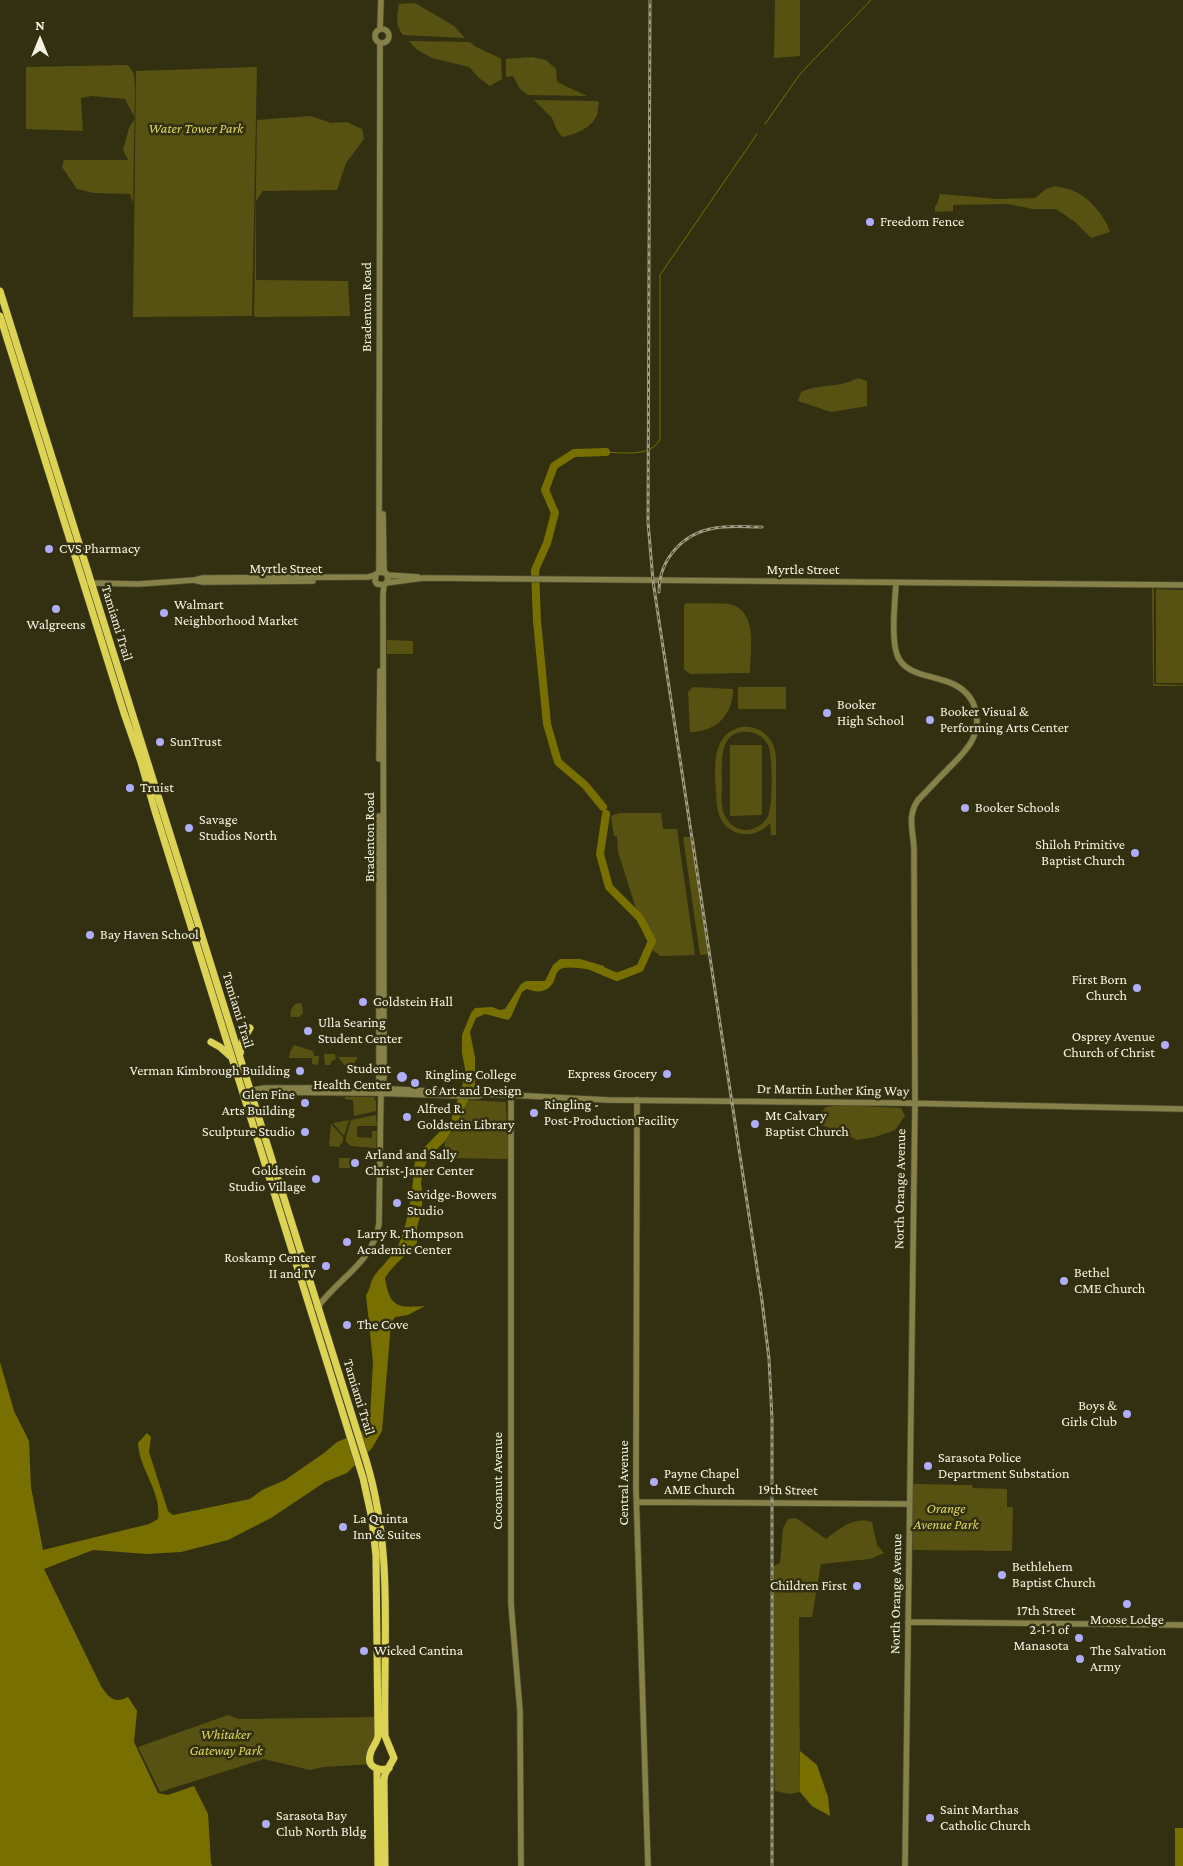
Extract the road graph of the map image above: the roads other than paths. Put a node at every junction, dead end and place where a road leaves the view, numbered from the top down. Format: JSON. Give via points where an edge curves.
{"nodes":[{"id":1,"x":383,"y":0,"type":"edge"},
{"id":2,"x":382,"y":29,"type":"junction"},
{"id":3,"x":382,"y":43,"type":"junction"},
{"id":4,"x":0,"y":291,"type":"edge"},
{"id":5,"x":0,"y":316,"type":"edge"},
{"id":6,"x":381,"y":573,"type":"junction"},
{"id":7,"x":423,"y":578,"type":"junction"},
{"id":8,"x":195,"y":580,"type":"junction"},
{"id":9,"x":84,"y":583,"type":"junction"},
{"id":10,"x":92,"y":583,"type":"junction"},
{"id":11,"x":896,"y":583,"type":"junction"},
{"id":12,"x":382,"y":584,"type":"junction"},
{"id":13,"x":1183,"y":585,"type":"edge"},
{"id":14,"x":250,"y":1028,"type":"dead end"},
{"id":15,"x":211,"y":1042,"type":"dead end"},
{"id":16,"x":236,"y":1057,"type":"junction"},
{"id":17,"x":246,"y":1091,"type":"junction"},
{"id":18,"x":381,"y":1091,"type":"junction"},
{"id":19,"x":511,"y":1096,"type":"junction"},
{"id":20,"x":638,"y":1100,"type":"junction"},
{"id":21,"x":915,"y":1103,"type":"junction"},
{"id":22,"x":1183,"y":1109,"type":"edge"},
{"id":23,"x":263,"y":1144,"type":"junction"},
{"id":24,"x":327,"y":1296,"type":"junction"},
{"id":25,"x":318,"y":1307,"type":"junction"},
{"id":26,"x":313,"y":1317,"type":"junction"},
{"id":27,"x":321,"y":1319,"type":"junction"},
{"id":28,"x":353,"y":1431,"type":"junction"},
{"id":29,"x":362,"y":1462,"type":"junction"},
{"id":30,"x":637,"y":1502,"type":"junction"},
{"id":31,"x":910,"y":1504,"type":"junction"},
{"id":32,"x":376,"y":1556,"type":"junction"},
{"id":33,"x":385,"y":1598,"type":"junction"},
{"id":34,"x":377,"y":1614,"type":"junction"},
{"id":35,"x":908,"y":1622,"type":"junction"},
{"id":36,"x":1183,"y":1625,"type":"edge"},
{"id":37,"x":385,"y":1659,"type":"junction"},
{"id":38,"x":378,"y":1692,"type":"junction"},
{"id":39,"x":385,"y":1718,"type":"junction"},
{"id":40,"x":389,"y":1747,"type":"junction"},
{"id":41,"x":374,"y":1748,"type":"junction"},
{"id":42,"x":388,"y":1768,"type":"junction"},
{"id":43,"x":377,"y":1769,"type":"junction"},
{"id":44,"x":378,"y":1866,"type":"edge"},
{"id":45,"x":385,"y":1866,"type":"edge"},
{"id":46,"x":521,"y":1866,"type":"edge"},
{"id":47,"x":648,"y":1866,"type":"edge"},
{"id":48,"x":905,"y":1866,"type":"edge"}],
"edges":[{"from":1,"to":2,"type":"street"},
{"from":2,"to":3,"type":"street","via":[[375,35],[376,40]]},
{"from":2,"to":3,"type":"street","via":[[388,32],[389,37]]},
{"from":3,"to":6,"type":"street","name":"Bradenton Road"},
{"from":4,"to":10,"type":"main road","name":"Tamiami Trail"},
{"from":5,"to":9,"type":"main road","name":"Tamiami Trail"},
{"from":6,"to":7,"type":"street","name":"Myrtle Street"},
{"from":6,"to":8,"type":"street","name":"Myrtle Street","via":[[368,577]]},
{"from":6,"to":12,"type":"street","name":"Bradenton Road","via":[[388,578]]},
{"from":6,"to":12,"type":"street","name":"Bradenton Road","via":[[374,578]]},
{"from":7,"to":11,"type":"street","name":"Myrtle Street"},
{"from":7,"to":12,"type":"street","name":"Myrtle Street"},
{"from":8,"to":10,"type":"street","name":"Myrtle Street"},
{"from":8,"to":12,"type":"street","name":"Myrtle Street","via":[[364,580]]},
{"from":9,"to":10,"type":"street","name":"Myrtle Street"},
{"from":9,"to":16,"type":"main road","name":"Tamiami Trail"},
{"from":10,"to":16,"type":"main road","name":"Tamiami Trail"},
{"from":11,"to":13,"type":"street","name":"Myrtle Street"},
{"from":11,"to":21,"type":"street","name":"North Orange Avenue","via":[[894,642],[898,657],[914,672],[961,688],[969,696],[977,716],[970,746],[918,800],[910,816],[914,848]]},
{"from":12,"to":18,"type":"street","name":"Bradenton Road","via":[[378,988]]},
{"from":14,"to":16,"type":"main road"},
{"from":15,"to":16,"type":"main road"},
{"from":16,"to":17,"type":"main road","name":"Tamiami Trail"},
{"from":17,"to":18,"type":"street","name":"Dr Martin Luther King Way","via":[[265,1088]]},
{"from":17,"to":23,"type":"main road","name":"Tamiami Trail"},
{"from":17,"to":23,"type":"main road","name":"Tamiami Trail","via":[[254,1129]]},
{"from":18,"to":19,"type":"street","name":"Dr Martin Luther King Way"},
{"from":18,"to":24,"type":"street","name":"Bradenton Road","via":[[380,1220],[376,1236],[362,1262]]},
{"from":19,"to":20,"type":"street","name":"Dr Martin Luther King Way"},
{"from":19,"to":46,"type":"street","name":"Cocoanut Avenue","via":[[511,1604],[520,1712]]},
{"from":20,"to":21,"type":"street","name":"Dr Martin Luther King Way"},
{"from":20,"to":30,"type":"street","name":"Central Avenue"},
{"from":21,"to":22,"type":"street","name":"Dr Martin Luther King Way"},
{"from":21,"to":31,"type":"street","name":"North Orange Avenue"},
{"from":23,"to":25,"type":"main road","name":"Tamiami Trail","via":[[271,1158]]},
{"from":23,"to":26,"type":"main road","name":"Tamiami Trail"},
{"from":24,"to":25,"type":"street","name":"Bradenton Road"},
{"from":24,"to":27,"type":"street"},
{"from":25,"to":26,"type":"street","name":"Bradenton Road"},
{"from":25,"to":27,"type":"main road","name":"Tamiami Trail"},
{"from":26,"to":28,"type":"main road","name":"Tamiami Trail"},
{"from":27,"to":28,"type":"main road","name":"Tamiami Trail"},
{"from":28,"to":29,"type":"main road","name":"Tamiami Trail"},
{"from":29,"to":32,"type":"main road","name":"Tamiami Trail"},
{"from":29,"to":33,"type":"main road","name":"Tamiami Trail","via":[[377,1501]]},
{"from":30,"to":31,"type":"street","name":"19th Street"},
{"from":30,"to":47,"type":"street","name":"Central Avenue"},
{"from":31,"to":35,"type":"street","name":"North Orange Avenue"},
{"from":32,"to":33,"type":"main road","via":[[381,1564],[381,1586]]},
{"from":32,"to":34,"type":"main road","name":"Tamiami Trail"},
{"from":33,"to":37,"type":"main road","name":"Tamiami Trail"},
{"from":34,"to":37,"type":"main road","via":[[381,1622]]},
{"from":34,"to":38,"type":"main road","name":"Tamiami Trail"},
{"from":35,"to":36,"type":"street","name":"17th Street"},
{"from":35,"to":48,"type":"street","name":"North Orange Avenue"},
{"from":37,"to":39,"type":"main road","name":"Tamiami Trail"},
{"from":38,"to":39,"type":"main road","via":[[382,1697]]},
{"from":38,"to":41,"type":"main road","name":"Tamiami Trail","via":[[378,1736]]},
{"from":39,"to":40,"type":"main road","name":"Tamiami Trail"},
{"from":40,"to":41,"type":"main road","via":[[381,1745]]},
{"from":40,"to":42,"type":"main road","name":"Tamiami Trail","via":[[394,1758]]},
{"from":41,"to":43,"type":"main road","name":"Tamiami Trail","via":[[370,1759]]},
{"from":42,"to":43,"type":"main road"},
{"from":42,"to":45,"type":"main road","name":"Tamiami Trail","via":[[384,1780]]},
{"from":43,"to":44,"type":"main road","name":"Tamiami Trail"}]}
